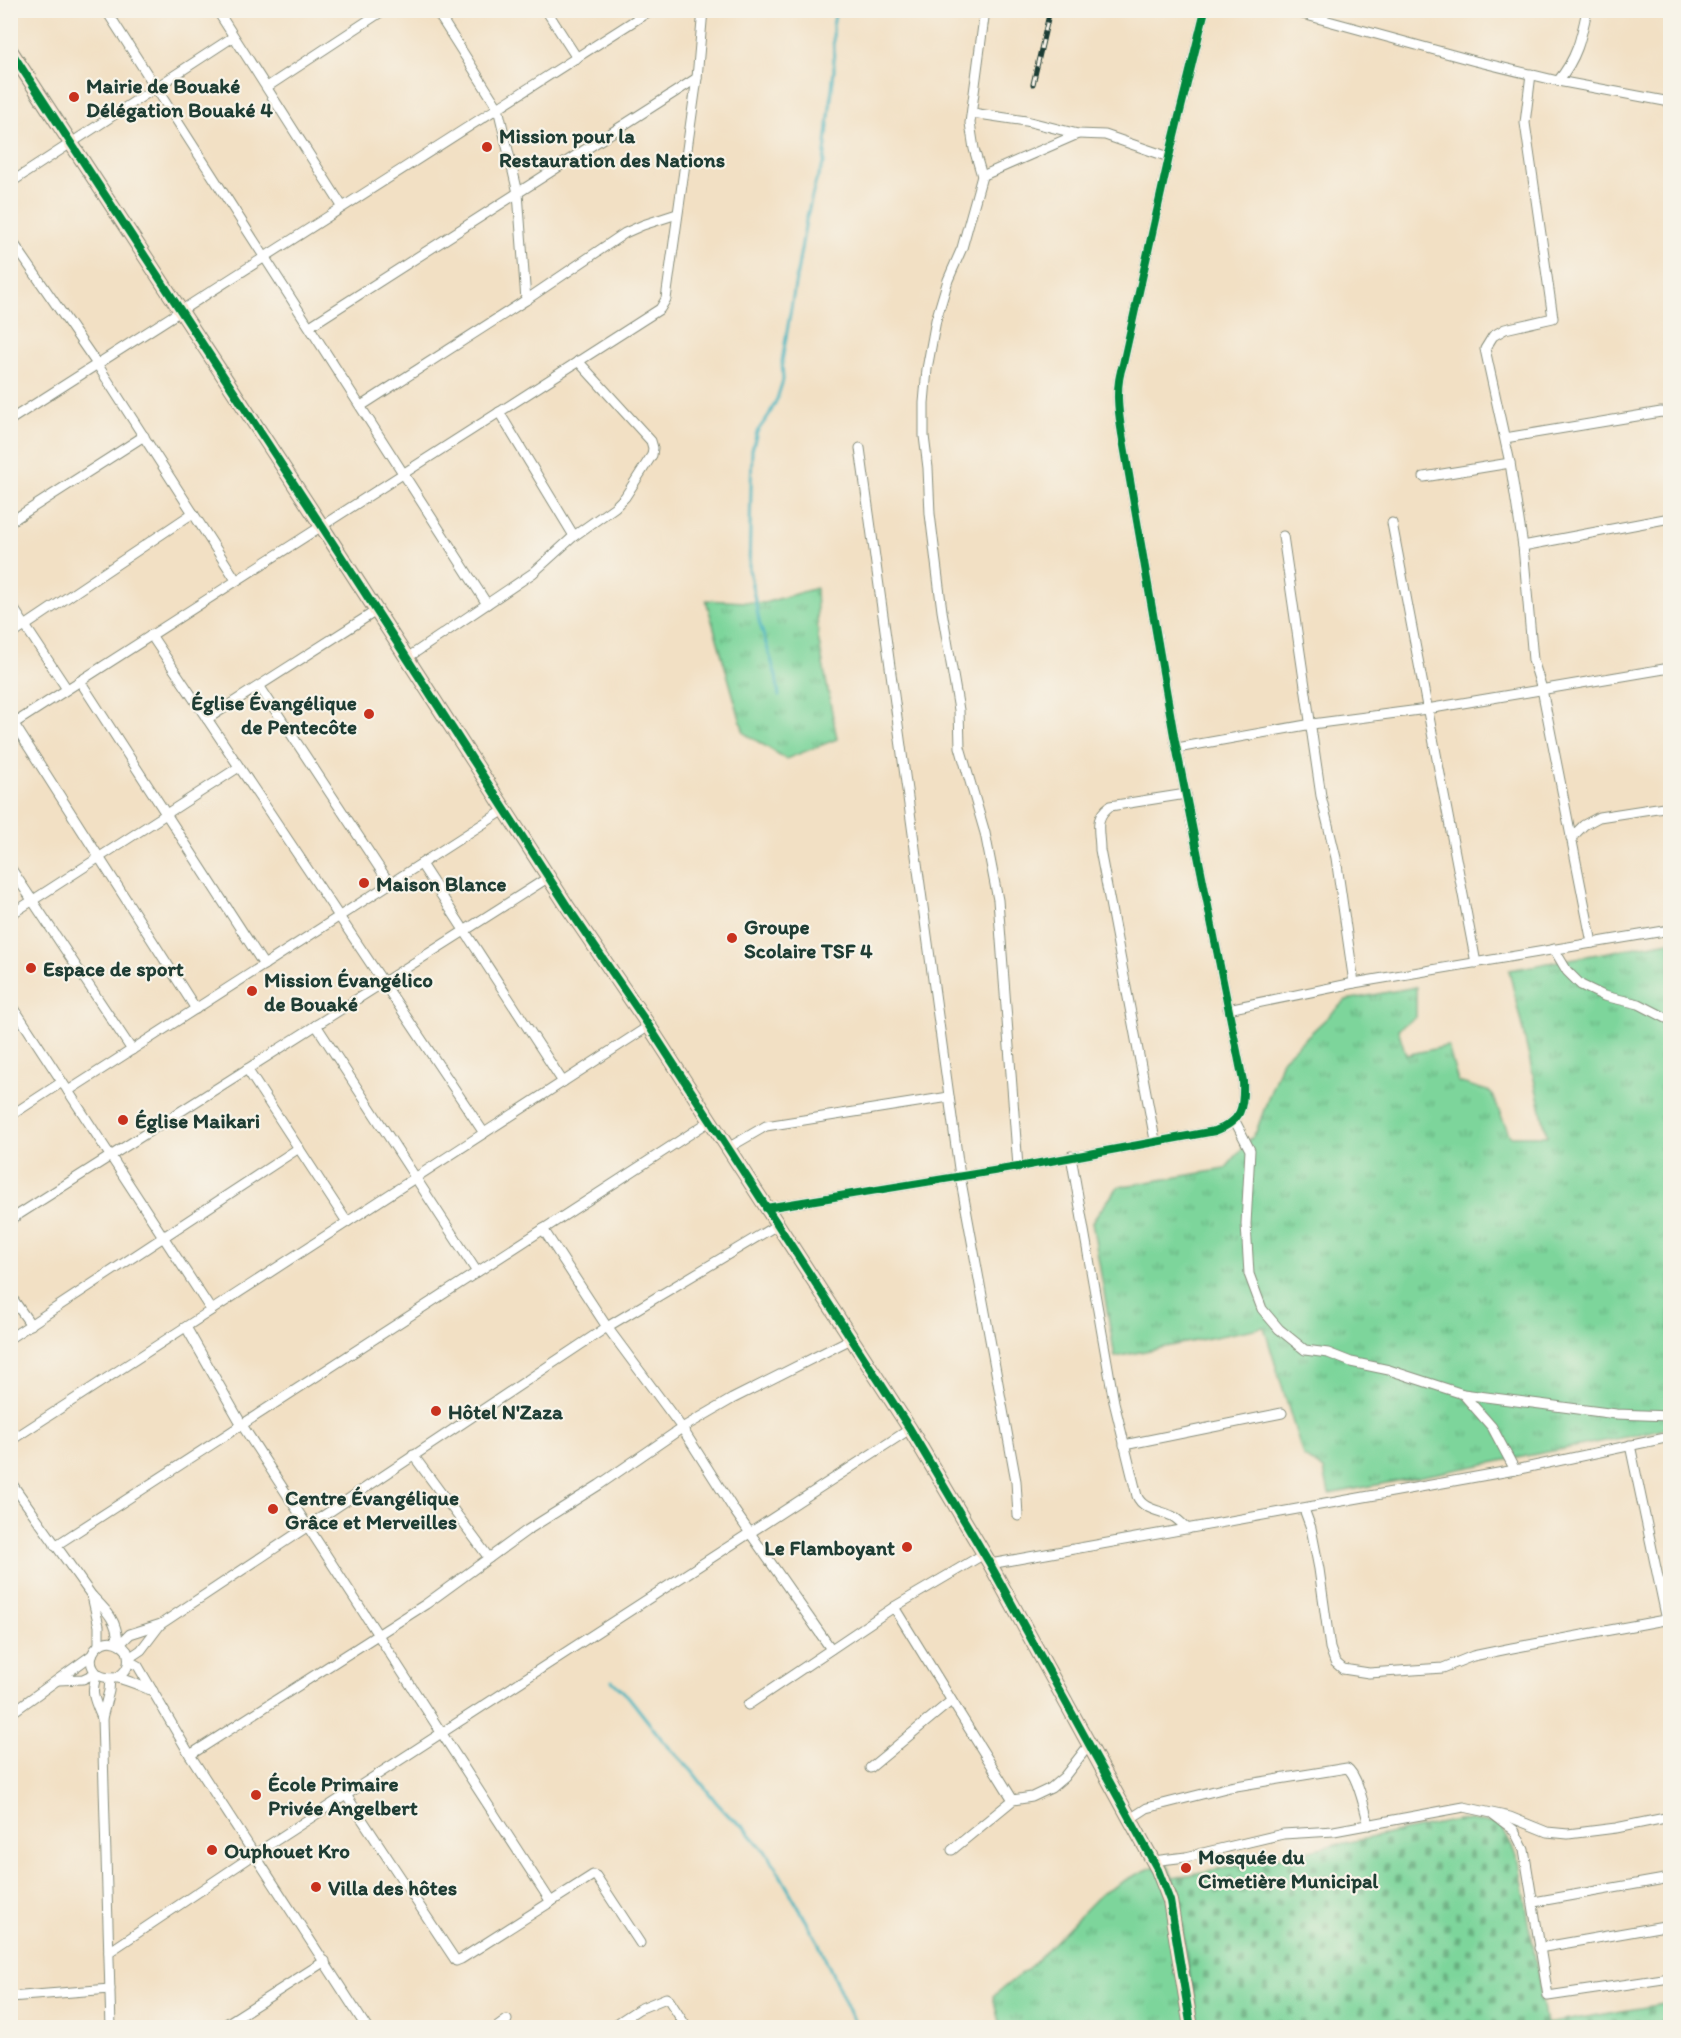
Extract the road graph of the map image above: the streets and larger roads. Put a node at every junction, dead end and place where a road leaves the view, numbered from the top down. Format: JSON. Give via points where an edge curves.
{"nodes":[{"id":1,"x":106,"y":10,"type":"edge"},
{"id":2,"x":217,"y":10,"type":"edge"},
{"id":3,"x":384,"y":10,"type":"edge"},
{"id":4,"x":436,"y":10,"type":"edge"},
{"id":5,"x":546,"y":10,"type":"edge"},
{"id":6,"x":703,"y":10,"type":"edge"},
{"id":7,"x":985,"y":10,"type":"edge"},
{"id":8,"x":1205,"y":10,"type":"edge"},
{"id":9,"x":1288,"y":10,"type":"edge"},
{"id":10,"x":1587,"y":10,"type":"edge"},
{"id":11,"x":649,"y":11,"type":"edge"},
{"id":12,"x":1322,"y":15,"type":"edge"},
{"id":13,"x":233,"y":37,"type":"junction"},
{"id":14,"x":10,"y":50,"type":"edge"},
{"id":15,"x":577,"y":58,"type":"junction"},
{"id":16,"x":1531,"y":74,"type":"junction"},
{"id":17,"x":697,"y":78,"type":"junction"},
{"id":18,"x":1558,"y":81,"type":"junction"},
{"id":19,"x":267,"y":87,"type":"junction"},
{"id":20,"x":156,"y":88,"type":"junction"},
{"id":21,"x":1671,"y":102,"type":"edge"},
{"id":22,"x":498,"y":108,"type":"junction"},
{"id":23,"x":972,"y":113,"type":"junction"},
{"id":24,"x":1078,"y":134,"type":"junction"},
{"id":25,"x":71,"y":142,"type":"junction"},
{"id":26,"x":1169,"y":157,"type":"junction"},
{"id":27,"x":982,"y":176,"type":"junction"},
{"id":28,"x":10,"y":183,"type":"edge"},
{"id":29,"x":518,"y":193,"type":"junction"},
{"id":30,"x":342,"y":206,"type":"junction"},
{"id":31,"x":677,"y":214,"type":"junction"},
{"id":32,"x":10,"y":238,"type":"edge"},
{"id":33,"x":265,"y":257,"type":"junction"},
{"id":34,"x":526,"y":300,"type":"junction"},
{"id":35,"x":181,"y":310,"type":"junction"},
{"id":36,"x":309,"y":326,"type":"junction"},
{"id":37,"x":578,"y":361,"type":"junction"},
{"id":38,"x":97,"y":364,"type":"junction"},
{"id":39,"x":361,"y":406,"type":"junction"},
{"id":40,"x":499,"y":411,"type":"junction"},
{"id":41,"x":1671,"y":412,"type":"edge"},
{"id":42,"x":10,"y":420,"type":"edge"},
{"id":43,"x":144,"y":436,"type":"junction"},
{"id":44,"x":1505,"y":438,"type":"junction"},
{"id":45,"x":860,"y":448,"type":"dead end"},
{"id":46,"x":1510,"y":463,"type":"junction"},
{"id":47,"x":404,"y":473,"type":"junction"},
{"id":48,"x":1424,"y":477,"type":"dead end"},
{"id":49,"x":193,"y":513,"type":"junction"},
{"id":50,"x":1671,"y":518,"type":"edge"},
{"id":51,"x":10,"y":522,"type":"edge"},
{"id":52,"x":1392,"y":523,"type":"dead end"},
{"id":53,"x":321,"y":525,"type":"junction"},
{"id":54,"x":574,"y":536,"type":"junction"},
{"id":55,"x":1283,"y":536,"type":"dead end"},
{"id":56,"x":1522,"y":546,"type":"junction"},
{"id":57,"x":236,"y":580,"type":"junction"},
{"id":58,"x":10,"y":603,"type":"edge"},
{"id":59,"x":487,"y":604,"type":"junction"},
{"id":60,"x":376,"y":611,"type":"junction"},
{"id":61,"x":26,"y":627,"type":"junction"},
{"id":62,"x":151,"y":635,"type":"junction"},
{"id":63,"x":10,"y":636,"type":"edge"},
{"id":64,"x":407,"y":658,"type":"junction"},
{"id":65,"x":1671,"y":668,"type":"edge"},
{"id":66,"x":80,"y":681,"type":"junction"},
{"id":67,"x":260,"y":687,"type":"junction"},
{"id":68,"x":67,"y":689,"type":"junction"},
{"id":69,"x":1542,"y":689,"type":"junction"},
{"id":70,"x":1427,"y":709,"type":"junction"},
{"id":71,"x":207,"y":719,"type":"junction"},
{"id":72,"x":1312,"y":724,"type":"junction"},
{"id":73,"x":12,"y":725,"type":"edge"},
{"id":74,"x":1177,"y":748,"type":"junction"},
{"id":75,"x":239,"y":767,"type":"junction"},
{"id":76,"x":1186,"y":794,"type":"junction"},
{"id":77,"x":1671,"y":806,"type":"edge"},
{"id":78,"x":506,"y":809,"type":"junction"},
{"id":79,"x":166,"y":814,"type":"junction"},
{"id":80,"x":1571,"y":838,"type":"junction"},
{"id":81,"x":99,"y":857,"type":"junction"},
{"id":82,"x":421,"y":864,"type":"junction"},
{"id":83,"x":10,"y":867,"type":"edge"},
{"id":84,"x":549,"y":877,"type":"junction"},
{"id":85,"x":390,"y":884,"type":"junction"},
{"id":86,"x":33,"y":900,"type":"junction"},
{"id":87,"x":10,"y":915,"type":"edge"},
{"id":88,"x":339,"y":916,"type":"junction"},
{"id":89,"x":464,"y":930,"type":"junction"},
{"id":90,"x":1671,"y":930,"type":"edge"},
{"id":91,"x":1592,"y":943,"type":"junction"},
{"id":92,"x":1554,"y":949,"type":"junction"},
{"id":93,"x":1476,"y":963,"type":"junction"},
{"id":94,"x":264,"y":965,"type":"junction"},
{"id":95,"x":383,"y":982,"type":"junction"},
{"id":96,"x":1354,"y":983,"type":"junction"},
{"id":97,"x":10,"y":1002,"type":"edge"},
{"id":98,"x":196,"y":1009,"type":"junction"},
{"id":99,"x":1228,"y":1009,"type":"junction"},
{"id":100,"x":1671,"y":1020,"type":"edge"},
{"id":101,"x":316,"y":1025,"type":"junction"},
{"id":102,"x":648,"y":1026,"type":"junction"},
{"id":103,"x":132,"y":1050,"type":"junction"},
{"id":104,"x":248,"y":1069,"type":"junction"},
{"id":105,"x":63,"y":1082,"type":"junction"},
{"id":106,"x":563,"y":1082,"type":"junction"},
{"id":107,"x":68,"y":1091,"type":"junction"},
{"id":108,"x":950,"y":1097,"type":"junction"},
{"id":109,"x":10,"y":1116,"type":"edge"},
{"id":110,"x":710,"y":1121,"type":"junction"},
{"id":111,"x":1235,"y":1121,"type":"junction"},
{"id":112,"x":484,"y":1133,"type":"junction"},
{"id":113,"x":1155,"y":1140,"type":"junction"},
{"id":114,"x":299,"y":1148,"type":"junction"},
{"id":115,"x":728,"y":1148,"type":"junction"},
{"id":116,"x":111,"y":1156,"type":"junction"},
{"id":117,"x":1071,"y":1156,"type":"junction"},
{"id":118,"x":1018,"y":1167,"type":"junction"},
{"id":119,"x":960,"y":1176,"type":"junction"},
{"id":120,"x":416,"y":1178,"type":"junction"},
{"id":121,"x":766,"y":1208,"type":"junction"},
{"id":122,"x":10,"y":1220,"type":"edge"},
{"id":123,"x":347,"y":1222,"type":"junction"},
{"id":124,"x":777,"y":1225,"type":"junction"},
{"id":125,"x":543,"y":1229,"type":"junction"},
{"id":126,"x":164,"y":1238,"type":"junction"},
{"id":127,"x":477,"y":1272,"type":"junction"},
{"id":128,"x":10,"y":1295,"type":"edge"},
{"id":129,"x":211,"y":1310,"type":"junction"},
{"id":130,"x":31,"y":1325,"type":"junction"},
{"id":131,"x":186,"y":1326,"type":"junction"},
{"id":132,"x":607,"y":1327,"type":"junction"},
{"id":133,"x":10,"y":1338,"type":"edge"},
{"id":134,"x":851,"y":1339,"type":"junction"},
{"id":135,"x":1463,"y":1394,"type":"junction"},
{"id":136,"x":1282,"y":1413,"type":"dead end"},
{"id":137,"x":1671,"y":1416,"type":"edge"},
{"id":138,"x":242,"y":1425,"type":"junction"},
{"id":139,"x":682,"y":1428,"type":"junction"},
{"id":140,"x":910,"y":1430,"type":"junction"},
{"id":141,"x":1671,"y":1437,"type":"edge"},
{"id":142,"x":10,"y":1441,"type":"edge"},
{"id":143,"x":1124,"y":1445,"type":"junction"},
{"id":144,"x":1630,"y":1445,"type":"junction"},
{"id":145,"x":413,"y":1455,"type":"junction"},
{"id":146,"x":1515,"y":1470,"type":"junction"},
{"id":147,"x":10,"y":1481,"type":"edge"},
{"id":148,"x":1304,"y":1509,"type":"junction"},
{"id":149,"x":1018,"y":1516,"type":"dead end"},
{"id":150,"x":307,"y":1525,"type":"junction"},
{"id":151,"x":1188,"y":1529,"type":"junction"},
{"id":152,"x":751,"y":1533,"type":"junction"},
{"id":153,"x":55,"y":1546,"type":"junction"},
{"id":154,"x":489,"y":1558,"type":"junction"},
{"id":155,"x":987,"y":1559,"type":"junction"},
{"id":156,"x":92,"y":1596,"type":"junction"},
{"id":157,"x":894,"y":1607,"type":"junction"},
{"id":158,"x":1669,"y":1619,"type":"edge"},
{"id":159,"x":161,"y":1624,"type":"junction"},
{"id":160,"x":377,"y":1634,"type":"junction"},
{"id":161,"x":119,"y":1643,"type":"junction"},
{"id":162,"x":99,"y":1645,"type":"junction"},
{"id":163,"x":831,"y":1649,"type":"junction"},
{"id":164,"x":92,"y":1656,"type":"junction"},
{"id":165,"x":129,"y":1659,"type":"junction"},
{"id":166,"x":97,"y":1673,"type":"junction"},
{"id":167,"x":113,"y":1678,"type":"junction"},
{"id":168,"x":58,"y":1680,"type":"junction"},
{"id":169,"x":153,"y":1691,"type":"junction"},
{"id":170,"x":951,"y":1701,"type":"junction"},
{"id":171,"x":748,"y":1705,"type":"dead end"},
{"id":172,"x":11,"y":1713,"type":"edge"},
{"id":173,"x":102,"y":1718,"type":"junction"},
{"id":174,"x":442,"y":1733,"type":"junction"},
{"id":175,"x":1089,"y":1745,"type":"junction"},
{"id":176,"x":190,"y":1755,"type":"junction"},
{"id":177,"x":870,"y":1768,"type":"dead end"},
{"id":178,"x":346,"y":1795,"type":"junction"},
{"id":179,"x":1013,"y":1800,"type":"junction"},
{"id":180,"x":1491,"y":1813,"type":"junction"},
{"id":181,"x":1671,"y":1817,"type":"edge"},
{"id":182,"x":1130,"y":1819,"type":"junction"},
{"id":183,"x":1369,"y":1825,"type":"junction"},
{"id":184,"x":952,"y":1850,"type":"dead end"},
{"id":185,"x":255,"y":1854,"type":"junction"},
{"id":186,"x":1153,"y":1861,"type":"junction"},
{"id":187,"x":1671,"y":1878,"type":"edge"},
{"id":188,"x":552,"y":1902,"type":"junction"},
{"id":189,"x":1534,"y":1902,"type":"junction"},
{"id":190,"x":1671,"y":1925,"type":"edge"},
{"id":191,"x":640,"y":1943,"type":"dead end"},
{"id":192,"x":1539,"y":1948,"type":"junction"},
{"id":193,"x":109,"y":1952,"type":"junction"},
{"id":194,"x":325,"y":1961,"type":"junction"},
{"id":195,"x":1671,"y":1978,"type":"edge"},
{"id":196,"x":110,"y":1989,"type":"junction"},
{"id":197,"x":10,"y":1997,"type":"edge"},
{"id":198,"x":507,"y":2020,"type":"dead end"},
{"id":199,"x":111,"y":2028,"type":"edge"},
{"id":200,"x":220,"y":2028,"type":"edge"},
{"id":201,"x":367,"y":2028,"type":"edge"},
{"id":202,"x":496,"y":2028,"type":"edge"},
{"id":203,"x":610,"y":2028,"type":"edge"},
{"id":204,"x":687,"y":2028,"type":"edge"},
{"id":205,"x":1191,"y":2028,"type":"edge"}],
"edges":[{"from":1,"to":20,"type":"street"},
{"from":2,"to":13,"type":"street"},
{"from":3,"to":19,"type":"street"},
{"from":4,"to":22,"type":"street"},
{"from":5,"to":15,"type":"street"},
{"from":6,"to":17,"type":"street"},
{"from":7,"to":23,"type":"street"},
{"from":8,"to":26,"type":"street"},
{"from":9,"to":12,"type":"street"},
{"from":10,"to":18,"type":"street","via":[[1578,51]]},
{"from":11,"to":15,"type":"street"},
{"from":12,"to":16,"type":"street","via":[[1438,52]]},
{"from":13,"to":19,"type":"street"},
{"from":13,"to":20,"type":"street"},
{"from":14,"to":25,"type":"street"},
{"from":15,"to":22,"type":"street"},
{"from":16,"to":18,"type":"street"},
{"from":16,"to":44,"type":"street","via":[[1525,123],[1553,318],[1505,329],[1493,336],[1485,349]]},
{"from":17,"to":29,"type":"street"},
{"from":17,"to":31,"type":"street"},
{"from":18,"to":21,"type":"street"},
{"from":19,"to":30,"type":"street"},
{"from":20,"to":25,"type":"street"},
{"from":20,"to":33,"type":"street"},
{"from":22,"to":29,"type":"street"},
{"from":22,"to":30,"type":"street"},
{"from":23,"to":24,"type":"street"},
{"from":23,"to":27,"type":"street","via":[[974,149]]},
{"from":24,"to":26,"type":"street","via":[[1105,135]]},
{"from":24,"to":27,"type":"street"},
{"from":25,"to":28,"type":"street"},
{"from":25,"to":35,"type":"street"},
{"from":26,"to":74,"type":"street","via":[[1118,379],[1121,425]]},
{"from":27,"to":118,"type":"street","via":[[936,320],[927,369],[924,436],[942,611],[959,710],[960,747],[985,833],[998,900]]},
{"from":29,"to":34,"type":"street"},
{"from":29,"to":36,"type":"street"},
{"from":30,"to":33,"type":"street"},
{"from":31,"to":34,"type":"street","via":[[625,233]]},
{"from":31,"to":37,"type":"street","via":[[664,304]]},
{"from":32,"to":38,"type":"street"},
{"from":33,"to":35,"type":"street"},
{"from":33,"to":36,"type":"street"},
{"from":34,"to":39,"type":"street"},
{"from":35,"to":38,"type":"street"},
{"from":35,"to":53,"type":"street"},
{"from":36,"to":39,"type":"street"},
{"from":37,"to":40,"type":"street"},
{"from":37,"to":54,"type":"street","via":[[651,441],[653,448],[625,497]]},
{"from":38,"to":42,"type":"street"},
{"from":38,"to":43,"type":"street"},
{"from":39,"to":47,"type":"street"},
{"from":40,"to":47,"type":"street"},
{"from":40,"to":54,"type":"street"},
{"from":41,"to":44,"type":"street"},
{"from":43,"to":49,"type":"street"},
{"from":43,"to":51,"type":"street"},
{"from":44,"to":46,"type":"street"},
{"from":45,"to":108,"type":"street"},
{"from":46,"to":48,"type":"street"},
{"from":46,"to":56,"type":"street"},
{"from":47,"to":53,"type":"street"},
{"from":47,"to":59,"type":"street"},
{"from":49,"to":57,"type":"street"},
{"from":49,"to":61,"type":"street"},
{"from":50,"to":56,"type":"street"},
{"from":52,"to":70,"type":"street"},
{"from":53,"to":57,"type":"street"},
{"from":53,"to":60,"type":"street"},
{"from":54,"to":59,"type":"street","via":[[533,573]]},
{"from":55,"to":72,"type":"street"},
{"from":56,"to":69,"type":"street","via":[[1533,660]]},
{"from":57,"to":62,"type":"street"},
{"from":58,"to":61,"type":"street"},
{"from":59,"to":64,"type":"street"},
{"from":60,"to":64,"type":"street"},
{"from":60,"to":67,"type":"street"},
{"from":61,"to":63,"type":"street"},
{"from":61,"to":68,"type":"street"},
{"from":62,"to":66,"type":"street"},
{"from":62,"to":71,"type":"street"},
{"from":64,"to":78,"type":"street"},
{"from":65,"to":69,"type":"street"},
{"from":66,"to":68,"type":"street"},
{"from":66,"to":79,"type":"street"},
{"from":67,"to":71,"type":"street"},
{"from":67,"to":85,"type":"street"},
{"from":68,"to":73,"type":"street"},
{"from":69,"to":70,"type":"street"},
{"from":69,"to":80,"type":"street"},
{"from":70,"to":72,"type":"street"},
{"from":70,"to":93,"type":"street"},
{"from":71,"to":75,"type":"street"},
{"from":72,"to":74,"type":"street"},
{"from":72,"to":96,"type":"street"},
{"from":73,"to":81,"type":"street"},
{"from":74,"to":76,"type":"street"},
{"from":75,"to":79,"type":"street"},
{"from":75,"to":88,"type":"street"},
{"from":76,"to":99,"type":"street"},
{"from":76,"to":113,"type":"street","via":[[1110,806],[1099,818],[1102,861]]},
{"from":77,"to":80,"type":"street","via":[[1599,818],[1584,825]]},
{"from":78,"to":82,"type":"street"},
{"from":78,"to":84,"type":"street"},
{"from":79,"to":81,"type":"street"},
{"from":79,"to":94,"type":"street"},
{"from":80,"to":91,"type":"street"},
{"from":81,"to":86,"type":"street"},
{"from":81,"to":98,"type":"street"},
{"from":82,"to":85,"type":"street"},
{"from":82,"to":89,"type":"street"},
{"from":83,"to":86,"type":"street"},
{"from":84,"to":89,"type":"street"},
{"from":84,"to":102,"type":"street"},
{"from":85,"to":88,"type":"street"},
{"from":86,"to":87,"type":"street"},
{"from":86,"to":103,"type":"street"},
{"from":88,"to":94,"type":"street"},
{"from":88,"to":95,"type":"street"},
{"from":89,"to":95,"type":"street"},
{"from":89,"to":106,"type":"street"},
{"from":90,"to":91,"type":"street"},
{"from":91,"to":92,"type":"street"},
{"from":92,"to":93,"type":"street"},
{"from":92,"to":100,"type":"street","via":[[1581,985],[1604,996],[1639,1004]]},
{"from":93,"to":96,"type":"street"},
{"from":94,"to":98,"type":"street"},
{"from":95,"to":101,"type":"street"},
{"from":95,"to":112,"type":"street"},
{"from":96,"to":99,"type":"street"},
{"from":97,"to":105,"type":"street"},
{"from":98,"to":103,"type":"street"},
{"from":99,"to":111,"type":"street","via":[[1243,1081],[1242,1108]]},
{"from":101,"to":104,"type":"street"},
{"from":101,"to":120,"type":"street"},
{"from":102,"to":106,"type":"street"},
{"from":102,"to":110,"type":"street"},
{"from":103,"to":107,"type":"street"},
{"from":104,"to":114,"type":"street"},
{"from":104,"to":116,"type":"street"},
{"from":105,"to":107,"type":"street"},
{"from":105,"to":109,"type":"street"},
{"from":106,"to":112,"type":"street"},
{"from":107,"to":116,"type":"street"},
{"from":108,"to":115,"type":"street","via":[[766,1126]]},
{"from":108,"to":119,"type":"street"},
{"from":110,"to":115,"type":"street"},
{"from":110,"to":125,"type":"street"},
{"from":111,"to":113,"type":"street","via":[[1215,1131]]},
{"from":111,"to":135,"type":"street","via":[[1250,1150],[1246,1224],[1249,1274],[1262,1309],[1305,1350],[1328,1353]]},
{"from":112,"to":120,"type":"street"},
{"from":113,"to":117,"type":"street"},
{"from":114,"to":123,"type":"street"},
{"from":114,"to":126,"type":"street"},
{"from":115,"to":121,"type":"street"},
{"from":116,"to":122,"type":"street"},
{"from":116,"to":126,"type":"street"},
{"from":117,"to":118,"type":"street"},
{"from":117,"to":143,"type":"street"},
{"from":118,"to":119,"type":"street"},
{"from":119,"to":121,"type":"street"},
{"from":119,"to":149,"type":"street","via":[[1016,1481]]},
{"from":120,"to":123,"type":"street"},
{"from":120,"to":127,"type":"street"},
{"from":121,"to":124,"type":"street"},
{"from":123,"to":129,"type":"street"},
{"from":124,"to":132,"type":"street"},
{"from":124,"to":134,"type":"street"},
{"from":125,"to":127,"type":"street"},
{"from":125,"to":132,"type":"street"},
{"from":126,"to":129,"type":"street"},
{"from":126,"to":130,"type":"street"},
{"from":127,"to":138,"type":"street"},
{"from":128,"to":130,"type":"street"},
{"from":129,"to":131,"type":"street"},
{"from":130,"to":133,"type":"street"},
{"from":131,"to":138,"type":"street"},
{"from":131,"to":142,"type":"street"},
{"from":132,"to":139,"type":"street"},
{"from":132,"to":145,"type":"street"},
{"from":134,"to":139,"type":"street"},
{"from":134,"to":140,"type":"street"},
{"from":135,"to":137,"type":"street","via":[[1616,1414]]},
{"from":135,"to":146,"type":"street","via":[[1492,1426]]},
{"from":136,"to":143,"type":"street"},
{"from":138,"to":150,"type":"street"},
{"from":138,"to":153,"type":"street"},
{"from":139,"to":152,"type":"street"},
{"from":139,"to":154,"type":"street"},
{"from":140,"to":152,"type":"street"},
{"from":140,"to":155,"type":"street"},
{"from":141,"to":144,"type":"street"},
{"from":143,"to":151,"type":"street","via":[[1139,1501]]},
{"from":144,"to":146,"type":"street"},
{"from":144,"to":158,"type":"street"},
{"from":145,"to":150,"type":"street"},
{"from":145,"to":154,"type":"street"},
{"from":146,"to":148,"type":"street"},
{"from":147,"to":153,"type":"street"},
{"from":148,"to":151,"type":"street"},
{"from":148,"to":158,"type":"street","via":[[1319,1569],[1330,1648],[1335,1662],[1343,1669],[1369,1673],[1443,1668],[1473,1656]]},
{"from":150,"to":159,"type":"street"},
{"from":150,"to":160,"type":"street"},
{"from":151,"to":155,"type":"street"},
{"from":152,"to":163,"type":"street"},
{"from":152,"to":174,"type":"street"},
{"from":153,"to":156,"type":"street"},
{"from":154,"to":160,"type":"street"},
{"from":155,"to":157,"type":"street"},
{"from":155,"to":175,"type":"street"},
{"from":156,"to":161,"type":"street","via":[[108,1612]]},
{"from":156,"to":162,"type":"street"},
{"from":157,"to":163,"type":"street"},
{"from":157,"to":170,"type":"street"},
{"from":159,"to":161,"type":"street","via":[[130,1634]]},
{"from":159,"to":165,"type":"street"},
{"from":160,"to":174,"type":"street"},
{"from":160,"to":176,"type":"street"},
{"from":161,"to":162,"type":"street"},
{"from":161,"to":165,"type":"street"},
{"from":162,"to":164,"type":"street"},
{"from":163,"to":171,"type":"street"},
{"from":164,"to":166,"type":"street"},
{"from":164,"to":168,"type":"street"},
{"from":165,"to":167,"type":"street","via":[[126,1670]]},
{"from":165,"to":169,"type":"street"},
{"from":166,"to":167,"type":"street"},
{"from":166,"to":168,"type":"street","via":[[83,1679]]},
{"from":166,"to":173,"type":"street","via":[[93,1696]]},
{"from":167,"to":169,"type":"street"},
{"from":167,"to":173,"type":"street"},
{"from":168,"to":172,"type":"street"},
{"from":169,"to":176,"type":"street"},
{"from":170,"to":177,"type":"street"},
{"from":170,"to":179,"type":"street"},
{"from":173,"to":193,"type":"street"},
{"from":174,"to":178,"type":"street"},
{"from":174,"to":188,"type":"street"},
{"from":175,"to":179,"type":"street","via":[[1051,1788]]},
{"from":175,"to":182,"type":"street"},
{"from":176,"to":185,"type":"street"},
{"from":178,"to":185,"type":"street"},
{"from":178,"to":188,"type":"street","via":[[456,1960]]},
{"from":179,"to":184,"type":"street"},
{"from":180,"to":181,"type":"street","via":[[1547,1832],[1568,1834]]},
{"from":180,"to":183,"type":"street","via":[[1464,1807]]},
{"from":180,"to":189,"type":"street","via":[[1514,1830],[1524,1850]]},
{"from":182,"to":183,"type":"street","via":[[1147,1808],[1210,1792],[1347,1768],[1352,1771]]},
{"from":182,"to":186,"type":"street"},
{"from":183,"to":186,"type":"street","via":[[1284,1834]]},
{"from":185,"to":193,"type":"street"},
{"from":185,"to":194,"type":"street"},
{"from":186,"to":205,"type":"street","via":[[1170,1901]]},
{"from":187,"to":189,"type":"street"},
{"from":188,"to":191,"type":"street","via":[[590,1876],[596,1876]]},
{"from":189,"to":192,"type":"street"},
{"from":190,"to":192,"type":"street"},
{"from":192,"to":195,"type":"street","via":[[1548,1995]]},
{"from":193,"to":196,"type":"street"},
{"from":194,"to":200,"type":"street"},
{"from":194,"to":201,"type":"street"},
{"from":196,"to":197,"type":"street"},
{"from":196,"to":199,"type":"street"},
{"from":198,"to":202,"type":"street"},
{"from":203,"to":204,"type":"street","via":[[639,2009],[666,1998]]}]}
